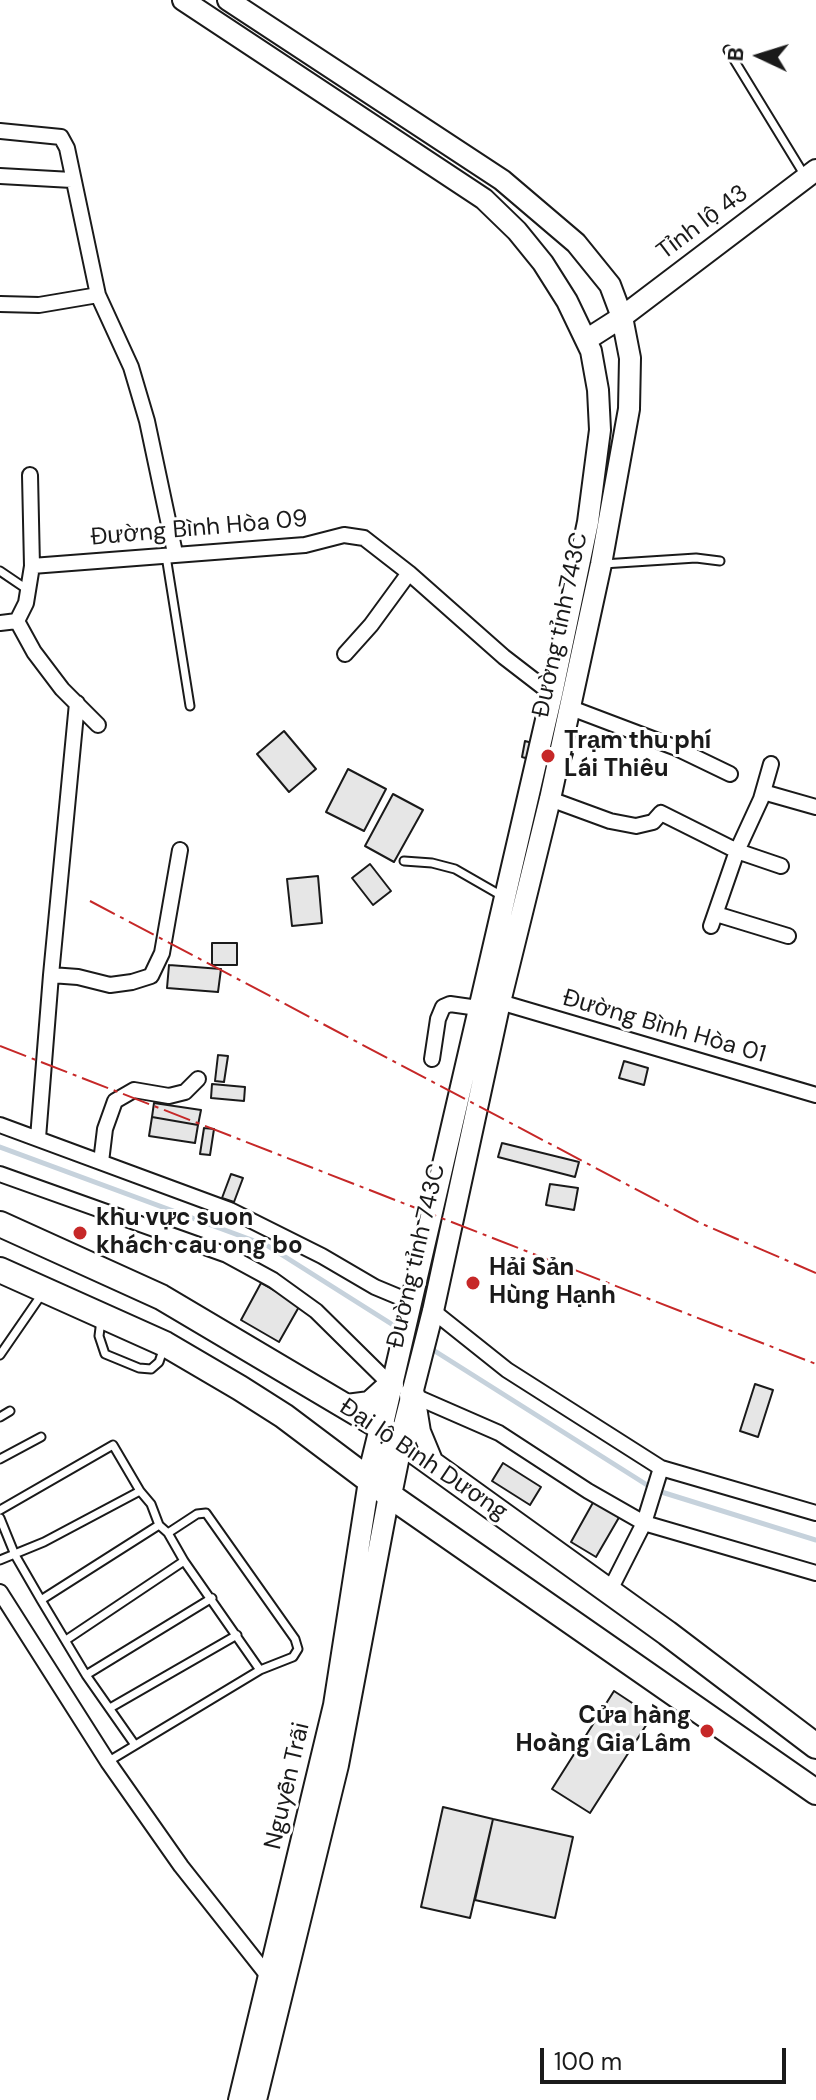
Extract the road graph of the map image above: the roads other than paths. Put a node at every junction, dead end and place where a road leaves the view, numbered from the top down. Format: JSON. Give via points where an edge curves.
{"nodes":[{"id":1,"x":183,"y":0,"type":"edge"},
{"id":2,"x":228,"y":0,"type":"edge"},
{"id":3,"x":728,"y":50,"type":"dead end"},
{"id":4,"x":0,"y":131,"type":"edge"},
{"id":5,"x":811,"y":174,"type":"edge"},
{"id":6,"x":0,"y":176,"type":"edge"},
{"id":7,"x":72,"y":180,"type":"junction"},
{"id":8,"x":98,"y":295,"type":"junction"},
{"id":9,"x":0,"y":304,"type":"edge"},
{"id":10,"x":622,"y":317,"type":"junction"},
{"id":11,"x":586,"y":340,"type":"junction"},
{"id":12,"x":30,"y":475,"type":"dead end"},
{"id":13,"x":170,"y":553,"type":"junction"},
{"id":14,"x":720,"y":561,"type":"dead end"},
{"id":15,"x":601,"y":564,"type":"junction"},
{"id":16,"x":32,"y":566,"type":"junction"},
{"id":17,"x":0,"y":571,"type":"edge"},
{"id":18,"x":409,"y":573,"type":"junction"},
{"id":19,"x":28,"y":590,"type":"junction"},
{"id":20,"x":17,"y":621,"type":"junction"},
{"id":21,"x":0,"y":623,"type":"edge"},
{"id":22,"x":345,"y":654,"type":"dead end"},
{"id":23,"x":552,"y":694,"type":"junction"},
{"id":24,"x":77,"y":703,"type":"junction"},
{"id":25,"x":190,"y":706,"type":"dead end"},
{"id":26,"x":571,"y":708,"type":"junction"},
{"id":27,"x":98,"y":725,"type":"dead end"},
{"id":28,"x":771,"y":764,"type":"dead end"},
{"id":29,"x":730,"y":774,"type":"dead end"},
{"id":30,"x":763,"y":792,"type":"junction"},
{"id":31,"x":550,"y":799,"type":"junction"},
{"id":32,"x":816,"y":807,"type":"edge"},
{"id":33,"x":180,"y":850,"type":"dead end"},
{"id":34,"x":737,"y":851,"type":"junction"},
{"id":35,"x":404,"y":861,"type":"dead end"},
{"id":36,"x":781,"y":866,"type":"dead end"},
{"id":37,"x":503,"y":897,"type":"junction"},
{"id":38,"x":788,"y":936,"type":"dead end"},
{"id":39,"x":51,"y":975,"type":"junction"},
{"id":40,"x":486,"y":1002,"type":"junction"},
{"id":41,"x":432,"y":1059,"type":"dead end"},
{"id":42,"x":198,"y":1079,"type":"dead end"},
{"id":43,"x":816,"y":1095,"type":"edge"},
{"id":44,"x":0,"y":1125,"type":"edge"},
{"id":45,"x":38,"y":1138,"type":"junction"},
{"id":46,"x":101,"y":1162,"type":"junction"},
{"id":47,"x":0,"y":1174,"type":"edge"},
{"id":48,"x":0,"y":1224,"type":"edge"},
{"id":49,"x":0,"y":1270,"type":"edge"},
{"id":50,"x":46,"y":1289,"type":"junction"},
{"id":51,"x":411,"y":1302,"type":"junction"},
{"id":52,"x":433,"y":1311,"type":"junction"},
{"id":53,"x":102,"y":1314,"type":"junction"},
{"id":54,"x":165,"y":1344,"type":"junction"},
{"id":55,"x":0,"y":1355,"type":"edge"},
{"id":56,"x":401,"y":1390,"type":"junction"},
{"id":57,"x":347,"y":1407,"type":"junction"},
{"id":58,"x":10,"y":1411,"type":"dead end"},
{"id":59,"x":0,"y":1417,"type":"edge"},
{"id":60,"x":391,"y":1434,"type":"junction"},
{"id":61,"x":41,"y":1437,"type":"dead end"},
{"id":62,"x":0,"y":1459,"type":"edge"},
{"id":63,"x":431,"y":1463,"type":"junction"},
{"id":64,"x":661,"y":1468,"type":"junction"},
{"id":65,"x":369,"y":1481,"type":"junction"},
{"id":66,"x":140,"y":1491,"type":"junction"},
{"id":67,"x":389,"y":1495,"type":"junction"},
{"id":68,"x":0,"y":1510,"type":"edge"},
{"id":69,"x":816,"y":1513,"type":"edge"},
{"id":70,"x":0,"y":1518,"type":"edge"},
{"id":71,"x":644,"y":1523,"type":"junction"},
{"id":72,"x":159,"y":1525,"type":"junction"},
{"id":73,"x":168,"y":1533,"type":"junction"},
{"id":74,"x":15,"y":1555,"type":"junction"},
{"id":75,"x":0,"y":1560,"type":"edge"},
{"id":76,"x":184,"y":1561,"type":"junction"},
{"id":77,"x":816,"y":1573,"type":"edge"},
{"id":78,"x":0,"y":1592,"type":"edge"},
{"id":79,"x":609,"y":1592,"type":"junction"},
{"id":80,"x":212,"y":1598,"type":"junction"},
{"id":81,"x":41,"y":1600,"type":"junction"},
{"id":82,"x":237,"y":1635,"type":"junction"},
{"id":83,"x":66,"y":1640,"type":"junction"},
{"id":84,"x":260,"y":1670,"type":"junction"},
{"id":85,"x":86,"y":1675,"type":"junction"},
{"id":86,"x":110,"y":1708,"type":"junction"},
{"id":87,"x":135,"y":1745,"type":"junction"},
{"id":88,"x":816,"y":1746,"type":"edge"},
{"id":89,"x":108,"y":1762,"type":"junction"},
{"id":90,"x":816,"y":1792,"type":"edge"},
{"id":91,"x":268,"y":1976,"type":"junction"},
{"id":92,"x":282,"y":1994,"type":"junction"},
{"id":93,"x":239,"y":2100,"type":"edge"},
{"id":94,"x":256,"y":2100,"type":"edge"}],
"edges":[{"from":1,"to":11,"type":"main road","name":"Đường tỉnh 743C","via":[[484,199],[543,263]]},
{"from":2,"to":10,"type":"main road","name":"Đường tỉnh 743C","via":[[502,180],[576,243],[610,285]]},
{"from":3,"to":5,"type":"lane"},
{"from":4,"to":7,"type":"street","via":[[61,137]]},
{"from":5,"to":10,"type":"main road","name":"Tỉnh lộ 43"},
{"from":6,"to":7,"type":"street"},
{"from":7,"to":8,"type":"street"},
{"from":8,"to":9,"type":"street","via":[[39,305]]},
{"from":8,"to":13,"type":"street","via":[[131,367],[147,421]]},
{"from":10,"to":11,"type":"main road","name":"Tỉnh lộ 43"},
{"from":10,"to":15,"type":"main road","name":"Đường tỉnh 743C","via":[[630,358],[629,409]]},
{"from":11,"to":23,"type":"main road","name":"Đường tỉnh 743C","via":[[598,390],[600,430],[588,522]]},
{"from":12,"to":16,"type":"street"},
{"from":13,"to":16,"type":"street","name":"Đường Bình Hòa 09"},
{"from":13,"to":18,"type":"street","name":"Đường Bình Hòa 09","via":[[305,545],[344,535],[364,538]]},
{"from":13,"to":25,"type":"lane"},
{"from":14,"to":15,"type":"lane"},
{"from":15,"to":26,"type":"main road","name":"Đường tỉnh 743C"},
{"from":16,"to":19,"type":"street"},
{"from":17,"to":19,"type":"lane"},
{"from":18,"to":22,"type":"street"},
{"from":18,"to":23,"type":"street","name":"Đường Bình Hòa 09"},
{"from":19,"to":20,"type":"street"},
{"from":20,"to":21,"type":"street"},
{"from":20,"to":24,"type":"street","via":[[34,652]]},
{"from":23,"to":37,"type":"main road","name":"Đường tỉnh 743C"},
{"from":24,"to":27,"type":"street"},
{"from":24,"to":39,"type":"street"},
{"from":26,"to":29,"type":"street"},
{"from":26,"to":31,"type":"main road","name":"Đường tỉnh 743C"},
{"from":28,"to":30,"type":"street"},
{"from":30,"to":32,"type":"street"},
{"from":30,"to":34,"type":"street"},
{"from":31,"to":34,"type":"street","via":[[636,826],[653,822],[661,813]]},
{"from":31,"to":40,"type":"main road","name":"Đường tỉnh 743C"},
{"from":33,"to":39,"type":"street","via":[[162,953],[151,976],[110,985]]},
{"from":34,"to":36,"type":"street"},
{"from":34,"to":38,"type":"street","via":[[713,920]]},
{"from":35,"to":37,"type":"lane","via":[[455,869]]},
{"from":37,"to":40,"type":"main road","name":"Đường tỉnh 743C"},
{"from":39,"to":45,"type":"street"},
{"from":40,"to":41,"type":"street","via":[[443,1007]]},
{"from":40,"to":43,"type":"street","name":"Đường Bình Hòa 01"},
{"from":40,"to":51,"type":"main road","name":"Đường tỉnh 743C"},
{"from":40,"to":52,"type":"main road","name":"Đường tỉnh 743C"},
{"from":42,"to":46,"type":"street","via":[[185,1092],[169,1096],[134,1090],[115,1101]]},
{"from":44,"to":45,"type":"street"},
{"from":45,"to":46,"type":"street"},
{"from":46,"to":51,"type":"street","via":[[230,1210]]},
{"from":47,"to":56,"type":"street","via":[[227,1255],[261,1273],[316,1311]]},
{"from":48,"to":57,"type":"highway","name":"Đại lộ Bình Dương","via":[[161,1297]]},
{"from":49,"to":50,"type":"highway","name":"Đại lộ Bình Dương"},
{"from":50,"to":53,"type":"highway","name":"Đại lộ Bình Dương"},
{"from":50,"to":55,"type":"lane"},
{"from":51,"to":56,"type":"main road","name":"Đường tỉnh 743C"},
{"from":52,"to":56,"type":"main road","name":"Đường tỉnh 743C"},
{"from":52,"to":64,"type":"street","via":[[507,1370]]},
{"from":53,"to":54,"type":"highway","name":"Đại lộ Bình Dương"},
{"from":53,"to":54,"type":"lane","via":[[99,1336],[105,1354],[151,1369]]},
{"from":54,"to":65,"type":"highway","name":"Đại lộ Bình Dương","via":[[284,1416]]},
{"from":56,"to":57,"type":"highway","via":[[370,1404]]},
{"from":56,"to":60,"type":"main road","name":"Đường tỉnh 743C"},
{"from":56,"to":63,"type":"highway"},
{"from":56,"to":71,"type":"street","via":[[499,1433]]},
{"from":57,"to":60,"type":"highway","name":"Đại lộ Bình Dương"},
{"from":58,"to":59,"type":"lane"},
{"from":60,"to":63,"type":"highway","name":"Đại lộ Bình Dương"},
{"from":60,"to":65,"type":"highway"},
{"from":60,"to":67,"type":"highway"},
{"from":61,"to":62,"type":"lane"},
{"from":63,"to":79,"type":"highway","name":"Đại lộ Bình Dương"},
{"from":64,"to":69,"type":"street"},
{"from":64,"to":71,"type":"street"},
{"from":65,"to":67,"type":"highway","name":"Đại lộ Bình Dương"},
{"from":65,"to":91,"type":"main road","name":"Nguyễn Trãi","via":[[334,1705]]},
{"from":66,"to":68,"type":"lane","via":[[113,1445]]},
{"from":66,"to":72,"type":"lane"},
{"from":66,"to":74,"type":"lane"},
{"from":67,"to":90,"type":"highway","name":"Đại lộ Bình Dương"},
{"from":67,"to":92,"type":"main road","name":"Nguyễn Trãi","via":[[338,1765]]},
{"from":70,"to":74,"type":"lane"},
{"from":71,"to":77,"type":"street"},
{"from":71,"to":79,"type":"street"},
{"from":72,"to":73,"type":"lane"},
{"from":72,"to":81,"type":"lane"},
{"from":73,"to":76,"type":"lane"},
{"from":73,"to":84,"type":"lane","via":[[206,1513],[295,1639],[298,1649],[293,1657]]},
{"from":74,"to":75,"type":"lane"},
{"from":74,"to":81,"type":"lane"},
{"from":76,"to":80,"type":"lane"},
{"from":76,"to":83,"type":"lane"},
{"from":78,"to":89,"type":"street"},
{"from":79,"to":88,"type":"highway","name":"Đại lộ Bình Dương"},
{"from":80,"to":82,"type":"lane"},
{"from":80,"to":85,"type":"lane"},
{"from":81,"to":83,"type":"lane"},
{"from":82,"to":84,"type":"lane"},
{"from":82,"to":86,"type":"lane"},
{"from":83,"to":85,"type":"lane"},
{"from":84,"to":87,"type":"lane"},
{"from":85,"to":86,"type":"lane"},
{"from":86,"to":87,"type":"lane"},
{"from":87,"to":89,"type":"lane"},
{"from":89,"to":91,"type":"street"},
{"from":91,"to":92,"type":"street"},
{"from":91,"to":93,"type":"main road","name":"Nguyễn Trãi"},
{"from":92,"to":94,"type":"main road","name":"Nguyễn Trãi"}]}
